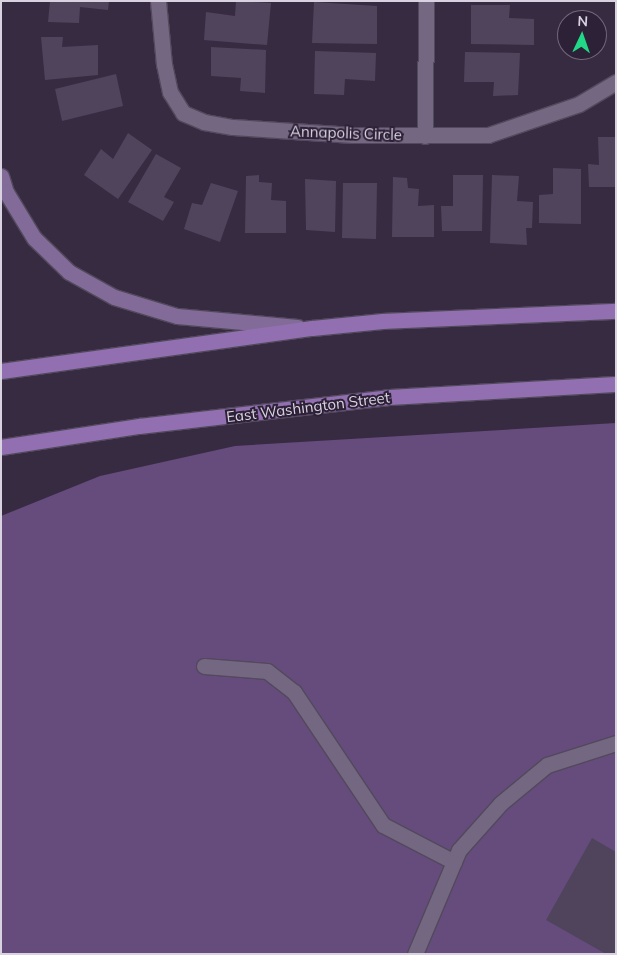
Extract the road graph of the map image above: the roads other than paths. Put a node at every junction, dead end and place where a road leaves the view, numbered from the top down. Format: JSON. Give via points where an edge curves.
{"nodes":[{"id":1,"x":158,"y":1,"type":"edge"},
{"id":2,"x":426,"y":1,"type":"edge"},
{"id":3,"x":616,"y":82,"type":"edge"},
{"id":4,"x":426,"y":136,"type":"junction"},
{"id":5,"x":1,"y":176,"type":"edge"},
{"id":6,"x":616,"y":311,"type":"edge"},
{"id":7,"x":312,"y":328,"type":"junction"},
{"id":8,"x":1,"y":371,"type":"edge"},
{"id":9,"x":616,"y":384,"type":"edge"},
{"id":10,"x":1,"y":447,"type":"edge"},
{"id":11,"x":204,"y":666,"type":"dead end"},
{"id":12,"x":616,"y":743,"type":"edge"},
{"id":13,"x":454,"y":862,"type":"junction"},
{"id":14,"x":416,"y":954,"type":"edge"}],
"edges":[{"from":1,"to":4,"type":"street","name":"Annapolis Circle","via":[[170,92],[183,113],[204,122],[234,127]]},
{"from":2,"to":4,"type":"street"},
{"from":3,"to":4,"type":"street","name":"Annapolis Circle","via":[[579,104],[488,135]]},
{"from":5,"to":7,"type":"main road","via":[[6,192],[34,238],[69,272],[114,297],[177,316]]},
{"from":6,"to":7,"type":"main road","via":[[384,321]]},
{"from":7,"to":8,"type":"main road"},
{"from":9,"to":10,"type":"main road","name":"East Washington Street","via":[[388,397],[139,426]]},
{"from":11,"to":13,"type":"street","via":[[267,671],[294,692],[383,825]]},
{"from":12,"to":13,"type":"street","via":[[547,766],[501,803],[459,850]]},
{"from":13,"to":14,"type":"street"}]}
